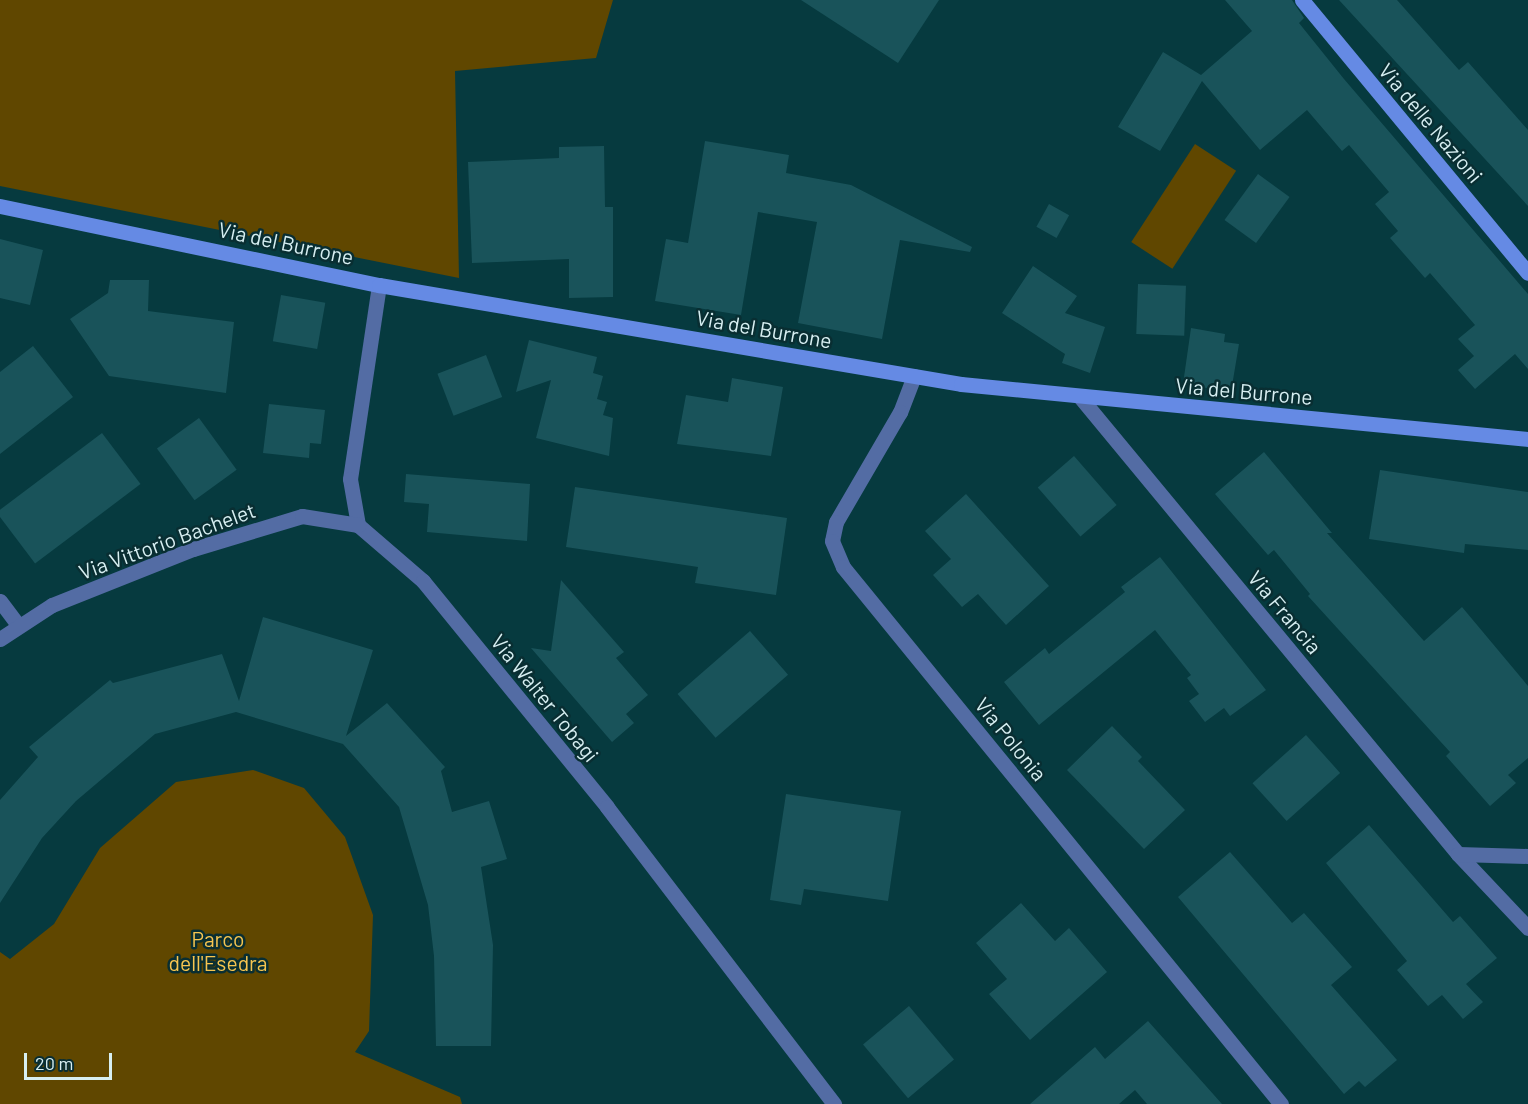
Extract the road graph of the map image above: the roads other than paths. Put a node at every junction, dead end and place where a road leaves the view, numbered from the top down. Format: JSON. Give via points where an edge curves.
{"nodes":[{"id":1,"x":1302,"y":0,"type":"edge"},
{"id":2,"x":0,"y":206,"type":"edge"},
{"id":3,"x":1528,"y":273,"type":"edge"},
{"id":4,"x":379,"y":285,"type":"junction"},
{"id":5,"x":914,"y":376,"type":"junction"},
{"id":6,"x":1080,"y":397,"type":"junction"},
{"id":7,"x":1528,"y":439,"type":"edge"},
{"id":8,"x":358,"y":525,"type":"junction"},
{"id":9,"x":0,"y":601,"type":"edge"},
{"id":10,"x":18,"y":626,"type":"junction"},
{"id":11,"x":0,"y":639,"type":"edge"},
{"id":12,"x":1458,"y":854,"type":"junction"},
{"id":13,"x":1528,"y":856,"type":"edge"},
{"id":14,"x":1528,"y":928,"type":"edge"},
{"id":15,"x":834,"y":1104,"type":"edge"},
{"id":16,"x":1281,"y":1104,"type":"edge"}],
"edges":[{"from":1,"to":3,"type":"street","name":"Via delle Nazioni"},
{"from":2,"to":4,"type":"street","name":"Via del Burrone"},
{"from":4,"to":5,"type":"street","name":"Via del Burrone"},
{"from":4,"to":8,"type":"street","via":[[350,478]]},
{"from":5,"to":6,"type":"street","name":"Via del Burrone"},
{"from":5,"to":16,"type":"street","name":"Via Polonia","via":[[900,412],[836,522],[832,541],[843,567]]},
{"from":6,"to":7,"type":"street","name":"Via del Burrone"},
{"from":6,"to":12,"type":"street","name":"Via Francia"},
{"from":8,"to":10,"type":"street","name":"Via Vittorio Bachelet","via":[[302,516],[183,554],[52,606]]},
{"from":8,"to":15,"type":"street","name":"Via Walter Tobagi","via":[[423,581],[607,807]]},
{"from":9,"to":10,"type":"street"},
{"from":10,"to":11,"type":"street","name":"Via Vittorio Bachelet"},
{"from":12,"to":13,"type":"street"},
{"from":12,"to":14,"type":"street","name":"Via Francia"}]}
